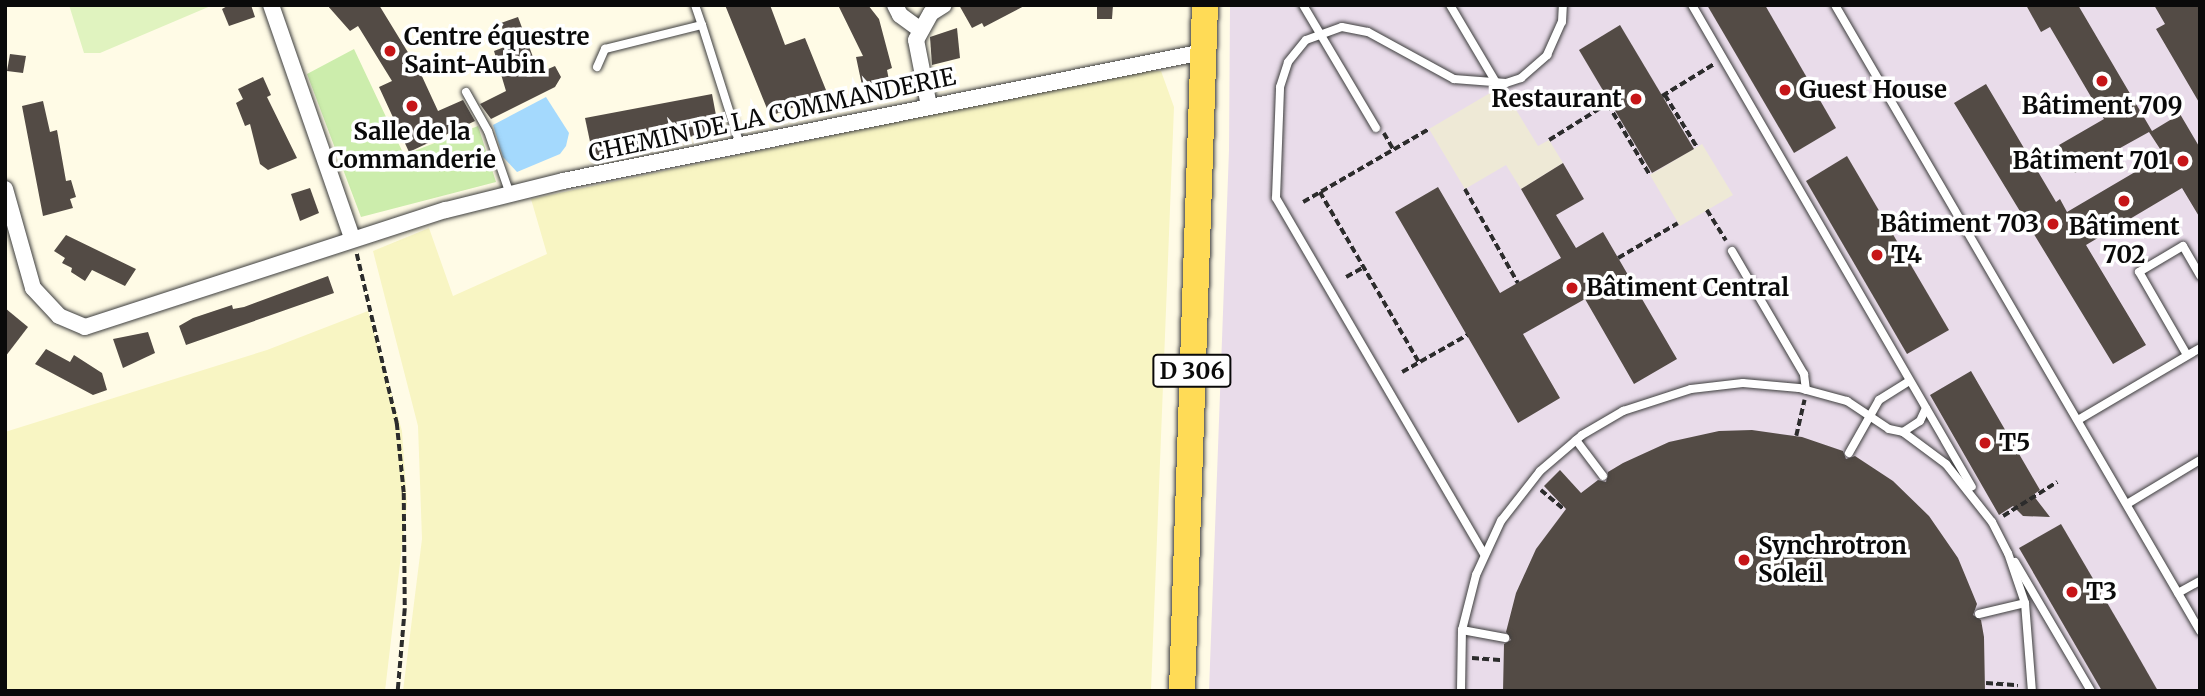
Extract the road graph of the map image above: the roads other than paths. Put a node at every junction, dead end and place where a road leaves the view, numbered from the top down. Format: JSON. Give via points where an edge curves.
{"nodes":[{"id":1,"x":271,"y":5,"type":"edge"},
{"id":2,"x":695,"y":5,"type":"edge"},
{"id":3,"x":895,"y":5,"type":"edge"},
{"id":4,"x":944,"y":5,"type":"edge"},
{"id":5,"x":1205,"y":5,"type":"edge"},
{"id":6,"x":1303,"y":5,"type":"edge"},
{"id":7,"x":1450,"y":5,"type":"edge"},
{"id":8,"x":1563,"y":5,"type":"edge"},
{"id":9,"x":1692,"y":5,"type":"edge"},
{"id":10,"x":1835,"y":5,"type":"edge"},
{"id":11,"x":702,"y":25,"type":"junction"},
{"id":12,"x":918,"y":28,"type":"junction"},
{"id":13,"x":1320,"y":33,"type":"junction"},
{"id":14,"x":1203,"y":52,"type":"junction"},
{"id":15,"x":597,"y":67,"type":"dead end"},
{"id":16,"x":1498,"y":86,"type":"junction"},
{"id":17,"x":466,"y":92,"type":"dead end"},
{"id":18,"x":929,"y":106,"type":"junction"},
{"id":19,"x":1376,"y":128,"type":"dead end"},
{"id":20,"x":740,"y":145,"type":"junction"},
{"id":21,"x":5,"y":189,"type":"edge"},
{"id":22,"x":510,"y":194,"type":"junction"},
{"id":23,"x":352,"y":237,"type":"junction"},
{"id":24,"x":1732,"y":251,"type":"road end"},
{"id":25,"x":2200,"y":275,"type":"edge"},
{"id":26,"x":2200,"y":348,"type":"edge"},
{"id":27,"x":2187,"y":355,"type":"junction"},
{"id":28,"x":1910,"y":381,"type":"junction"},
{"id":29,"x":1806,"y":390,"type":"junction"},
{"id":30,"x":1926,"y":408,"type":"junction"},
{"id":31,"x":1868,"y":416,"type":"junction"},
{"id":32,"x":2078,"y":419,"type":"junction"},
{"id":33,"x":1903,"y":432,"type":"junction"},
{"id":34,"x":1576,"y":440,"type":"junction"},
{"id":35,"x":1849,"y":453,"type":"dead end"},
{"id":36,"x":2200,"y":460,"type":"edge"},
{"id":37,"x":1603,"y":476,"type":"dead end"},
{"id":38,"x":2127,"y":504,"type":"junction"},
{"id":39,"x":1992,"y":522,"type":"junction"},
{"id":40,"x":1485,"y":554,"type":"junction"},
{"id":41,"x":2200,"y":581,"type":"edge"},
{"id":42,"x":2178,"y":593,"type":"junction"},
{"id":43,"x":2025,"y":603,"type":"junction"},
{"id":44,"x":1979,"y":614,"type":"dead end"},
{"id":45,"x":1462,"y":630,"type":"junction"},
{"id":46,"x":2200,"y":631,"type":"edge"},
{"id":47,"x":1505,"y":638,"type":"dead end"},
{"id":48,"x":2032,"y":688,"type":"edge"},
{"id":49,"x":1182,"y":691,"type":"edge"},
{"id":50,"x":1461,"y":691,"type":"edge"},
{"id":51,"x":2091,"y":691,"type":"edge"}],
"edges":[{"from":1,"to":23,"type":"street"},
{"from":2,"to":11,"type":"lane"},
{"from":3,"to":12,"type":"street","via":[[900,15]]},
{"from":4,"to":12,"type":"street"},
{"from":5,"to":14,"type":"main road","number":"D 306"},
{"from":6,"to":13,"type":"lane"},
{"from":7,"to":16,"type":"lane"},
{"from":8,"to":16,"type":"lane","via":[[1562,22],[1547,55],[1521,78]]},
{"from":9,"to":28,"type":"lane"},
{"from":10,"to":32,"type":"lane"},
{"from":11,"to":15,"type":"lane","via":[[605,49]]},
{"from":11,"to":20,"type":"lane"},
{"from":12,"to":18,"type":"street","via":[[916,57]]},
{"from":13,"to":16,"type":"lane","via":[[1342,27],[1368,32],[1454,79]]},
{"from":13,"to":19,"type":"lane"},
{"from":13,"to":40,"type":"lane","via":[[1294,52],[1280,87],[1276,198]]},
{"from":14,"to":18,"type":"street","name":"CHEMIN DE LA COMMANDERIE"},
{"from":14,"to":49,"type":"main road","number":"D 306"},
{"from":17,"to":22,"type":"lane","via":[[488,131]]},
{"from":18,"to":20,"type":"street","name":"CHEMIN DE LA COMMANDERIE"},
{"from":20,"to":22,"type":"street","name":"CHEMIN DE LA COMMANDERIE"},
{"from":21,"to":23,"type":"street","name":"CHEMIN DE LA COMMANDERIE","via":[[33,288],[59,316],[85,327]]},
{"from":22,"to":23,"type":"street","name":"CHEMIN DE LA COMMANDERIE"},
{"from":24,"to":29,"type":"lane","via":[[1804,374]]},
{"from":25,"to":27,"type":"lane","via":[[2183,246],[2139,272]]},
{"from":26,"to":27,"type":"lane"},
{"from":27,"to":32,"type":"lane"},
{"from":28,"to":30,"type":"lane"},
{"from":28,"to":31,"type":"lane","via":[[1879,400]]},
{"from":29,"to":31,"type":"lane","via":[[1847,401]]},
{"from":29,"to":34,"type":"lane","via":[[1743,383],[1691,389],[1623,411]]},
{"from":30,"to":33,"type":"lane","via":[[1920,421]]},
{"from":30,"to":39,"type":"lane"},
{"from":31,"to":33,"type":"lane"},
{"from":31,"to":35,"type":"lane"},
{"from":32,"to":38,"type":"lane"},
{"from":33,"to":39,"type":"lane","via":[[1946,464]]},
{"from":34,"to":37,"type":"lane"},
{"from":34,"to":40,"type":"lane","via":[[1531,482]]},
{"from":36,"to":38,"type":"lane"},
{"from":38,"to":42,"type":"lane"},
{"from":39,"to":43,"type":"lane"},
{"from":39,"to":51,"type":"lane"},
{"from":40,"to":45,"type":"lane"},
{"from":41,"to":42,"type":"lane"},
{"from":42,"to":46,"type":"lane"},
{"from":43,"to":44,"type":"lane"},
{"from":43,"to":48,"type":"lane"},
{"from":45,"to":47,"type":"lane"},
{"from":45,"to":50,"type":"lane"}]}
